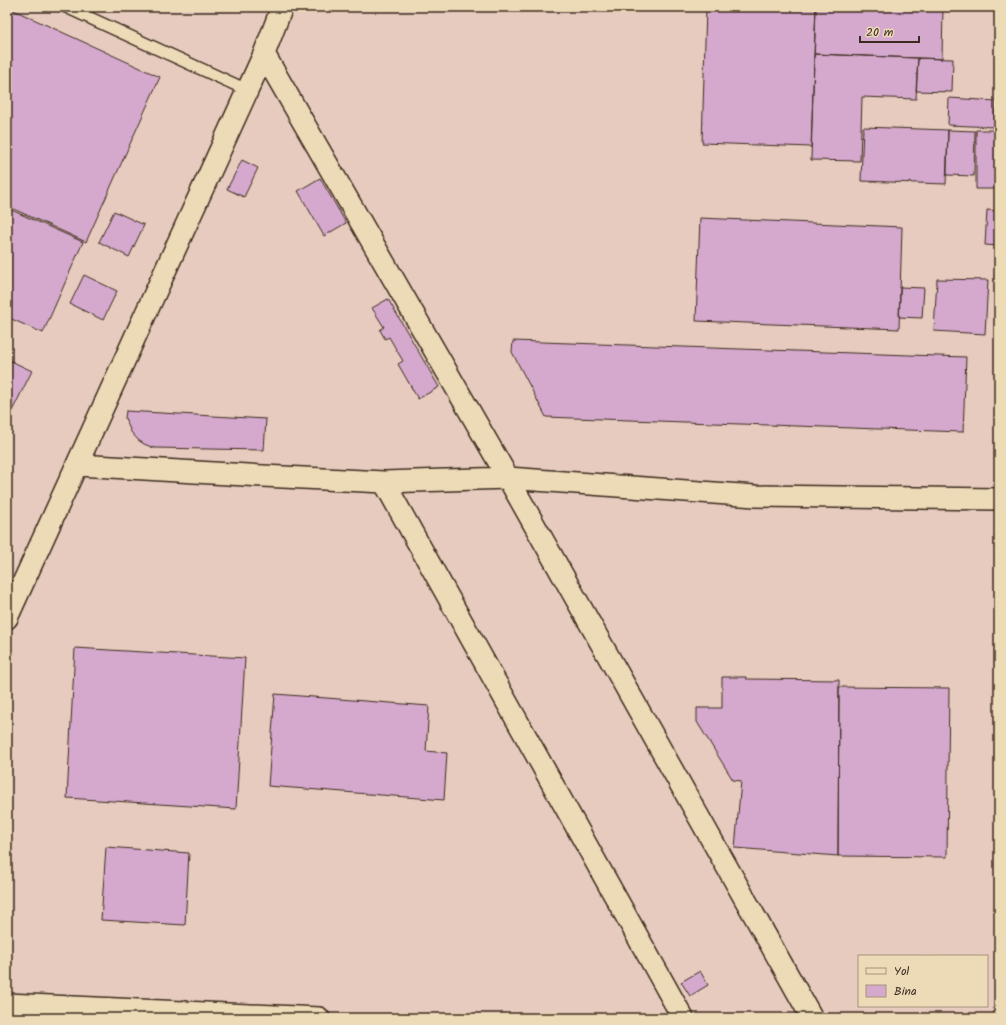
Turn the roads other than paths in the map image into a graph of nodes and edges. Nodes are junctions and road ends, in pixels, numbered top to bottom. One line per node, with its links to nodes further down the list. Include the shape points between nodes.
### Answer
1 (66, 7): 4 (lane)
2 (282, 7): 3 (street)
3 (264, 54): 4 (street); 6 (street)
4 (247, 90): 5 (street)
5 (78, 465): 7 (street); 9 (street)
6 (508, 478): 7 (street); 8 (street, via 755,496); 13 (street)
7 (384, 482): 12 (street)
8 (999, 499)
9 (7, 618)
10 (7, 1004): 11 (street)
11 (319, 1018)
12 (683, 1018)
13 (812, 1018)

